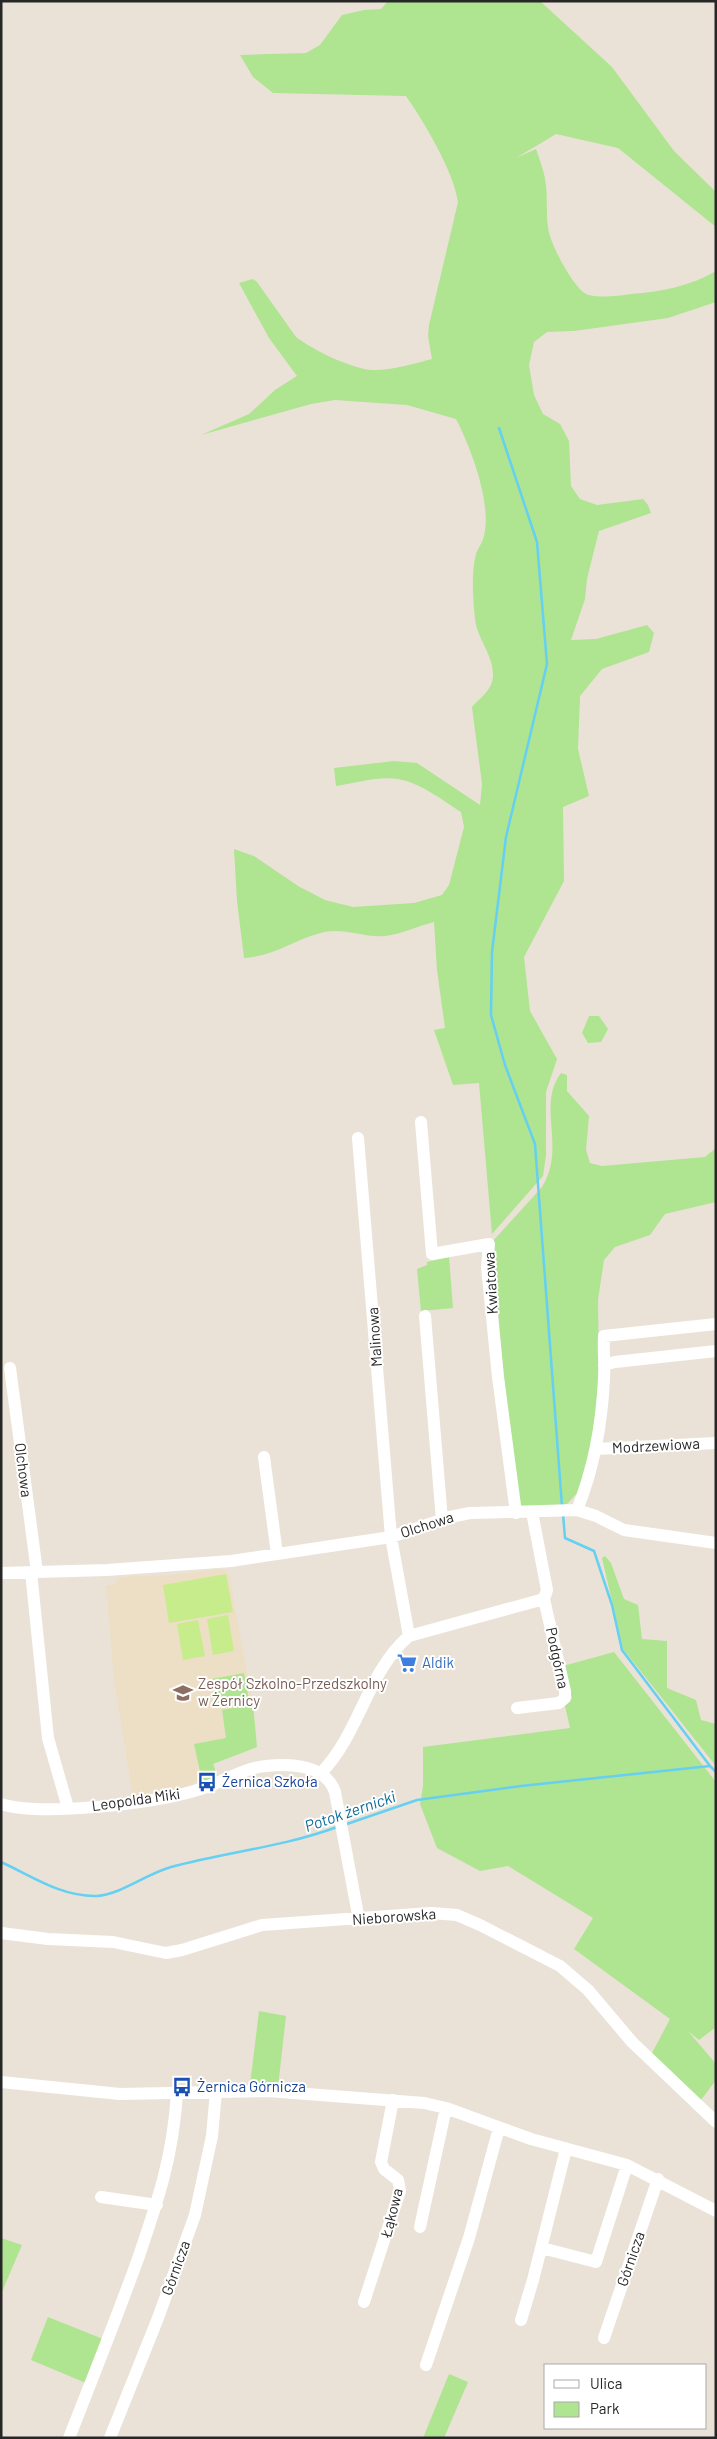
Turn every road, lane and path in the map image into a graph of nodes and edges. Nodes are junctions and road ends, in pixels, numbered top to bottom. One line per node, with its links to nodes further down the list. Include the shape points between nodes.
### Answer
1 (420, 1122): 13 (street, Kwiatowa, via 432,1254 489,1244 487,1267 497,1368)
2 (358, 1138): 15 (street, Malinowa)
3 (425, 1316): 14 (street)
4 (716, 1324): 6 (street, via 604,1336)
5 (716, 1351): 6 (street)
6 (604, 1365): 9 (street)
7 (10, 1368): 18 (street, Olchowa)
8 (716, 1443): 9 (street, Modrzewiowa)
9 (596, 1449): 11 (street, via 591,1474)
10 (264, 1457): 17 (street)
11 (567, 1510): 12 (street, Olchowa); 16 (street, Olchowa, via 596,1516 624,1530)
12 (532, 1512): 13 (street, Olchowa); 20 (street, Podgórna, via 546,1590)
13 (516, 1513): 14 (street, Olchowa, via 470,1513)
14 (442, 1520): 15 (street, Olchowa)
15 (391, 1537): 17 (street, Olchowa); 21 (street)
16 (716, 1543)
17 (277, 1554): 18 (street, Olchowa, via 177,1567)
18 (34, 1572): 19 (street, Olchowa); 25 (street, via 48,1738)
19 (1, 1573)
20 (544, 1599): 21 (street); 22 (street, Podgórna, via 565,1698 559,1703)
21 (409, 1636): 23 (street, via 390,1656 336,1757)
22 (517, 1708)
23 (321, 1773): 25 (street, Leopolda Miki, via 304,1767 268,1765 180,1795); 26 (street, via 333,1786)
24 (1, 1804): 25 (street, Leopolda Miki, via 28,1810)
25 (68, 1808)
26 (359, 1920): 27 (street, Nieborowska, via 257,1926 166,1953 113,1942 48,1939); 33 (street, Nieborowska, via 431,1913 457,1915 551,1960 578,1979 632,2042)
27 (1, 1932)
28 (1, 2082): 30 (street, via 120,2094)
29 (216, 2091): 30 (street); 31 (street, via 276,2091); 48 (street, Górnicza, via 212,2136 195,2215)
30 (177, 2093): 39 (street, via 170,2160)
31 (393, 2100): 32 (street); 43 (street, Łąkowa, via 381,2162 384,2169 398,2180 400,2190)
32 (446, 2108): 34 (street); 41 (street)
33 (716, 2122)
34 (499, 2128): 35 (street); 46 (street, via 469,2238)
35 (566, 2149): 36 (street); 42 (street)
36 (627, 2165): 37 (street); 42 (street, Górnicza, via 596,2262)
37 (658, 2180): 40 (street); 45 (street, Górnicza)
38 (101, 2197): 39 (street)
39 (157, 2205): 47 (street)
40 (716, 2210)
41 (420, 2227)
42 (542, 2248): 44 (street)
43 (364, 2302)
44 (521, 2320)
45 (604, 2338)
46 (426, 2365)
47 (69, 2438)
48 (110, 2438)

